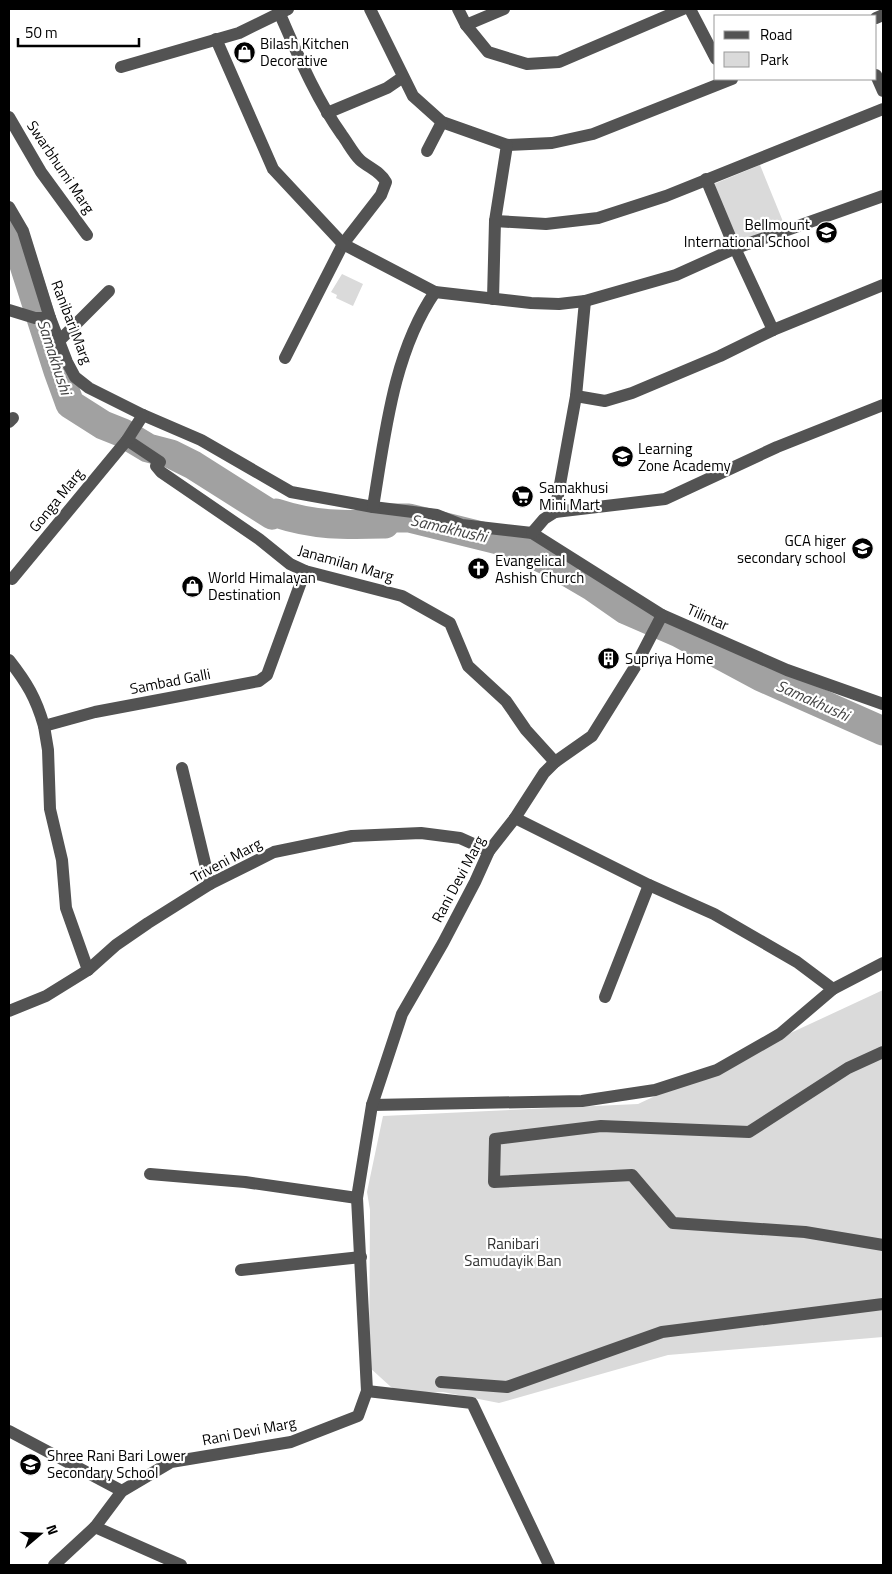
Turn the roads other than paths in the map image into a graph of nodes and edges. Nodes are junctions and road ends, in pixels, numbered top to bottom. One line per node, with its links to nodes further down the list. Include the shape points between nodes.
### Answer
1 (370, 9): 11 (street)
2 (458, 9): 7 (street)
3 (504, 9): 7 (street)
4 (683, 9): 7 (street, via 559,62 527,64 488,52)
5 (690, 9): 9 (street)
6 (284, 11): 8 (street, via 239,33); 16 (street, via 299,60)
7 (466, 25)
8 (216, 39): 10 (street); 26 (street, via 273,169)
9 (714, 55)
10 (121, 67)
11 (402, 77): 16 (street, via 387,88); 18 (street, via 413,96)
12 (877, 77): 14 (street)
13 (726, 80): 19 (street, via 593,134 552,143)
14 (883, 91)
15 (883, 109): 21 (street)
16 (327, 113): 26 (street, via 360,160 383,176 386,182 381,195)
17 (9, 117): 25 (street, Swarbhumi Marg, via 41,172)
18 (442, 122): 19 (street); 20 (street)
19 (507, 145): 24 (street)
20 (427, 151)
21 (706, 179): 24 (street, via 598,218 546,224); 27 (street)
22 (883, 196): 27 (street)
23 (9, 207): 34 (street, Ranibari Marg, via 23,231)
24 (495, 221): 31 (street)
25 (87, 235)
26 (343, 244): 30 (street); 37 (street)
27 (736, 248): 32 (street, via 676,275); 35 (street)
28 (883, 285): 35 (street)
29 (108, 291): 36 (street)
30 (435, 292): 31 (street); 42 (street, via 414,326 397,381)
31 (493, 299): 32 (street, via 559,304)
32 (585, 301): 38 (street)
33 (9, 310): 34 (street)
34 (43, 319): 36 (street, Ranibari Marg)
35 (773, 330): 38 (street, via 632,393 605,401)
36 (59, 341): 40 (street, Ranibari Marg, via 75,377 89,388)
37 (285, 358)
38 (576, 396): 43 (street)
39 (882, 409): 43 (street, via 777,448 665,498)
40 (143, 415): 41 (street); 42 (street, Ranibari Marg, via 201,440 291,492)
41 (130, 435): 45 (street, Janamilan Marg, via 160,462 156,466 161,472 259,538 290,564); 46 (street, Gonga Marg)
42 (373, 507): 44 (street, Ranibari Marg, via 418,511 462,525)
43 (555, 512): 44 (street, via 544,519)
44 (532, 534): 47 (street, Tilintar)
45 (305, 570): 50 (street, Sambad Galli, via 264,679 95,712); 51 (street, Janamilan Marg, via 402,596 450,623 468,666 506,701 526,730)
46 (12, 579)
47 (662, 615): 49 (street, Tilintar, via 787,670); 51 (street, Rani Devi Marg, via 635,667 592,736)
48 (9, 660): 50 (street, via 29,685)
49 (883, 704)
50 (44, 726): 58 (street, via 50,809 62,860 66,908)
51 (555, 762): 53 (street, Rani Devi Marg, via 544,773)
52 (182, 768): 55 (street)
53 (515, 818): 54 (street, Rani Devi Marg); 56 (street)
54 (488, 851): 55 (street, Triveni Marg, via 460,838 422,833 352,836 274,852); 63 (street, Rani Devi Marg, via 443,943 402,1014)
55 (210, 884): 58 (street, Triveni Marg, via 132,934)
56 (649, 885): 59 (street, via 714,914 797,962); 60 (street)
57 (883, 963): 59 (street)
58 (88, 970): 61 (street, Triveni Marg, via 46,996)
59 (833, 989): 63 (street, via 780,1034 717,1070 655,1090 582,1101)
60 (605, 997)
61 (9, 1011)
62 (883, 1052): 66 (street, via 848,1068 749,1132 601,1126 495,1139 494,1182 632,1175 673,1223 805,1232)
63 (372, 1105): 65 (street, Rani Devi Marg)
64 (150, 1174): 65 (street, via 245,1182)
65 (357, 1198): 67 (street, Rani Devi Marg)
66 (883, 1245)
67 (362, 1257): 68 (street); 71 (street, Rani Devi Marg)
68 (242, 1270)
69 (883, 1304): 70 (street, via 662,1332 507,1387)
70 (441, 1382)
71 (367, 1392): 73 (street, Rani Devi Marg, via 358,1416 291,1442 170,1462); 77 (street, via 472,1403)
72 (9, 1430): 73 (street)
73 (122, 1491): 74 (street, Rani Devi Marg)
74 (95, 1527): 75 (street, Rani Devi Marg); 76 (street)
75 (54, 1565)
76 (181, 1565)
77 (549, 1565)

